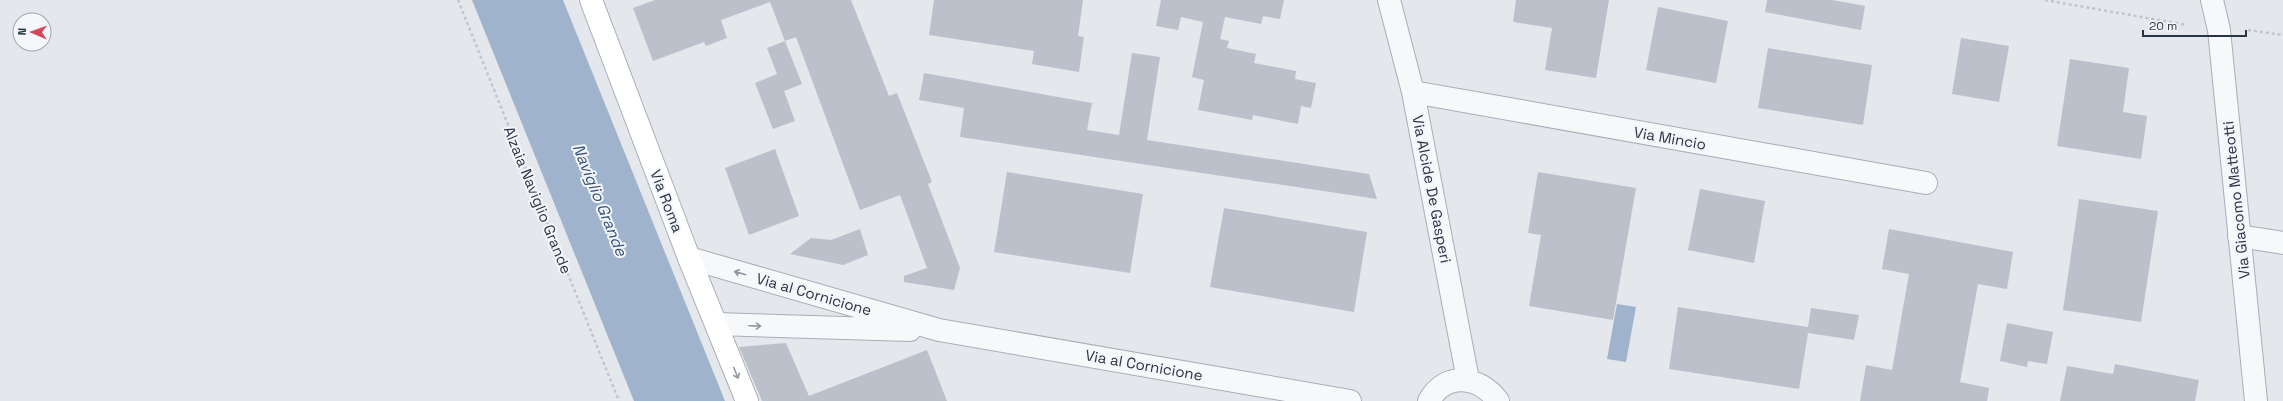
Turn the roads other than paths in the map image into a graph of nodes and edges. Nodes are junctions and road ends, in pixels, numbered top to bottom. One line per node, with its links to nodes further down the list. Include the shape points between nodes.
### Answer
1 (591, 0): 8 (street, Via Roma)
2 (1389, 0): 4 (street, Via Alcide De Gasperi)
3 (2212, 0): 6 (street, Via Giacomo Matteotti, via 2219,30)
4 (1413, 92): 5 (street, Via Mincio); 11 (street, Via Alcide De Gasperi)
5 (1926, 183)
6 (2239, 236): 7 (street); 16 (street, Via Giacomo Matteotti)
7 (2283, 243)
8 (689, 258): 9 (street, Via Roma); 10 (street, Via al Cornicione, one-way to 8)
9 (716, 324): 10 (street, Via al Cornicione, one-way to 10); 12 (street, Via Roma, one-way to 12)
10 (939, 330): 13 (street, Via al Cornicione)
11 (1468, 380): 14 (street, via 1442,386); 15 (street, via 1481,384)
12 (747, 401)
13 (1350, 401)
14 (1430, 401)
15 (1498, 401)
16 (2256, 401)

